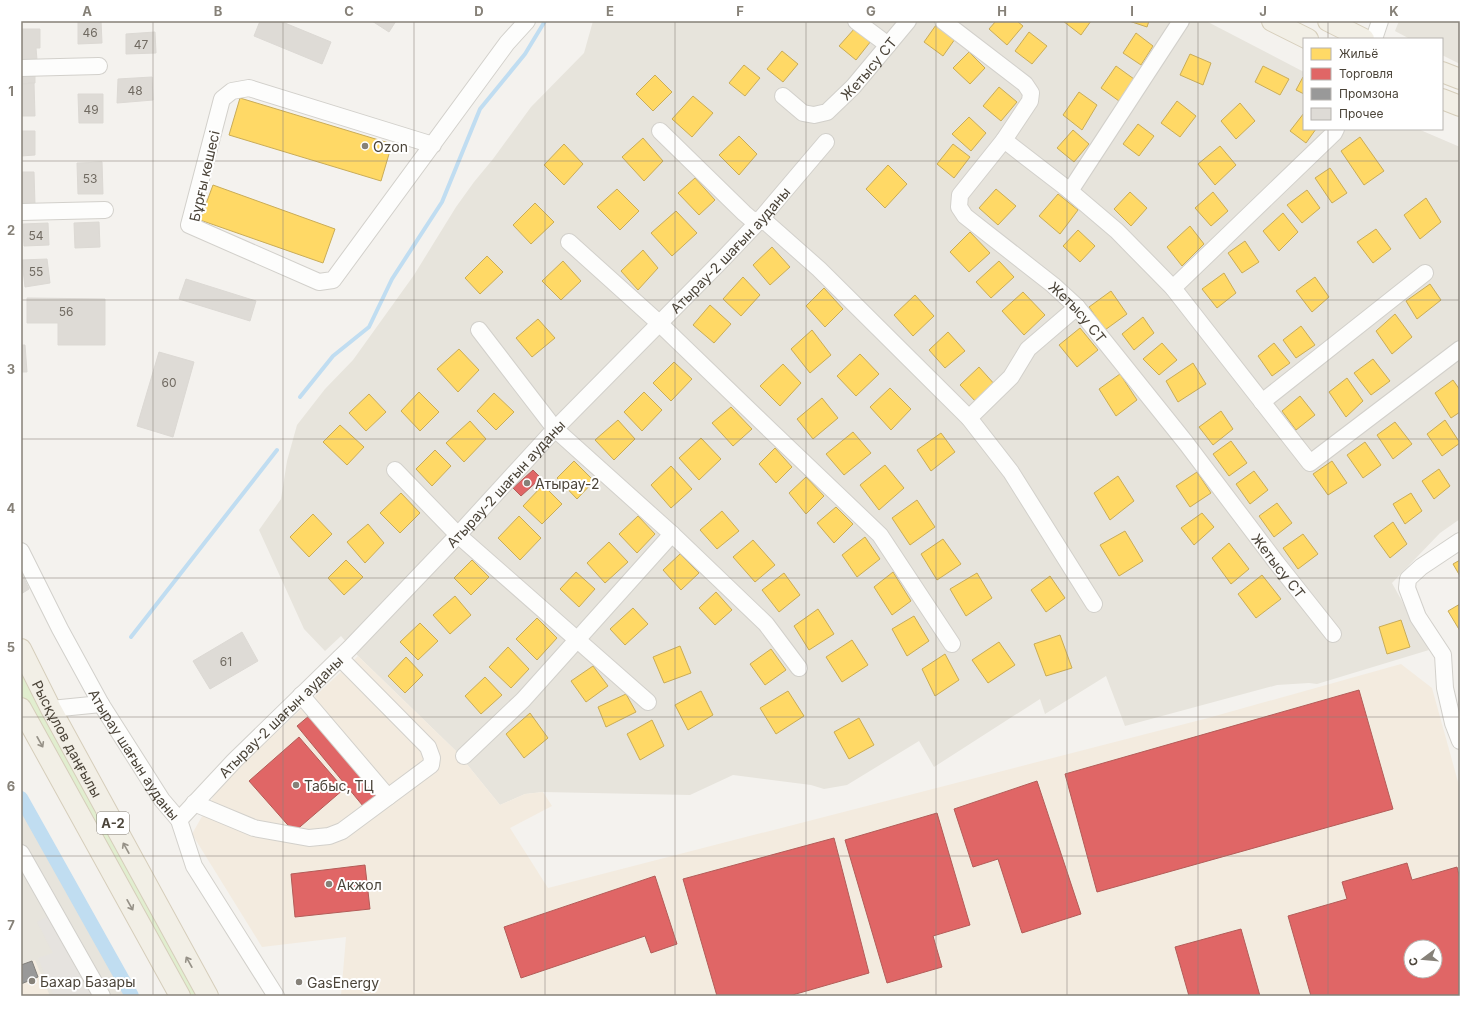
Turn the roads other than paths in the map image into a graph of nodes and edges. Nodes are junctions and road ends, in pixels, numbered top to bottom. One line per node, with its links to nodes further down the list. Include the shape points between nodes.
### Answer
1 (527, 21): 24 (street, Бұрғы көшесі, via 507,43)
2 (856, 21): 12 (street)
3 (908, 21): 12 (street, Жетысу СТ)
4 (943, 21): 22 (street, Жетысу СТ, via 1025,84 1031,93 1030,101)
5 (1181, 21): 25 (street)
6 (1272, 21): 9 (main road)
7 (1328, 21): 10 (main road)
8 (1380, 21): 11 (street)
9 (1306, 38)
10 (1362, 38)
11 (1374, 38)
12 (888, 45): 17 (street, Жетысу СТ, via 853,87 827,112 804,113)
13 (99, 66): 14 (street)
14 (21, 68)
15 (1443, 72): 16 (main road)
16 (1460, 79)
17 (782, 96)
18 (1443, 99): 19 (main road)
19 (1460, 106)
20 (1336, 130): 31 (street)
21 (660, 131): 28 (street, via 744,213)
22 (1004, 140): 25 (street); 32 (street, Жетысу СТ, via 960,195 959,207 965,216)
23 (826, 142): 28 (street, Атырау-2 шағын ауданы)
24 (433, 145): 24 (street, Бұрғы көшесі, via 333,280 319,282 189,225 222,99 232,91 249,88)
25 (1070, 192): 31 (street, via 1117,232)
26 (105, 210): 27 (street)
27 (21, 212)
28 (759, 221): 33 (street, Атырау-2 шағын ауданы); 37 (street, via 767,223 819,270)
29 (569, 242): 33 (street)
30 (1425, 273): 36 (street)
31 (1173, 288): 36 (street)
32 (1077, 307): 37 (street, via 1028,349 1011,377); 45 (street, Жетысу СТ)
33 (659, 323): 38 (street, Атырау-2 шағын ауданы); 47 (street, via 770,432 880,534)
34 (479, 330): 38 (street)
35 (1460, 349): 36 (street, via 1310,463)
36 (1262, 402)
37 (969, 418): 44 (street, via 1011,472)
38 (555, 429): 40 (street); 41 (street, Атырау-2 шағын ауданы)
39 (395, 470): 41 (street)
40 (672, 534): 46 (street); 50 (street, via 766,624)
41 (458, 535): 46 (street); 49 (street, Атырау-2 шағын ауданы)
42 (1460, 541): 56 (street, via 1417,571 1408,579 1407,588 1418,617 1443,654 1445,688)
43 (21, 551): 53 (street, Атырау шағын ауданы)
44 (1094, 604)
45 (1333, 634)
46 (578, 639): 52 (street); 57 (street, via 524,700)
47 (952, 644)
48 (21, 649): 55 (main road, Рысқұлов даңғылы / A-2)
49 (340, 658): 51 (street, Атырау-2 шағын ауданы); 58 (street, via 428,747 432,758 431,765)
50 (799, 668)
51 (301, 695): 58 (street); 59 (street, Атырау-2 шағын ауданы)
52 (648, 702)
53 (101, 704): 55 (street); 60 (street, Атырау шағын ауданы, via 162,800)
54 (21, 708): 63 (main road, Рысқұлов даңғылы / A-2, one-way to 63)
55 (51, 709): 64 (main road, Рысқұлов даңғылы / A-2, one-way to 55)
56 (1460, 741)
57 (464, 756)
58 (388, 797): 59 (street, via 342,830 329,836 309,838 254,828)
59 (194, 803): 60 (street, Атырау-2 шағын ауданы)
60 (180, 820): 65 (street, Атырау шағын ауданы, via 194,866)
61 (21, 853): 62 (street)
62 (102, 996)
63 (180, 996)
64 (208, 996)
65 (276, 996)

